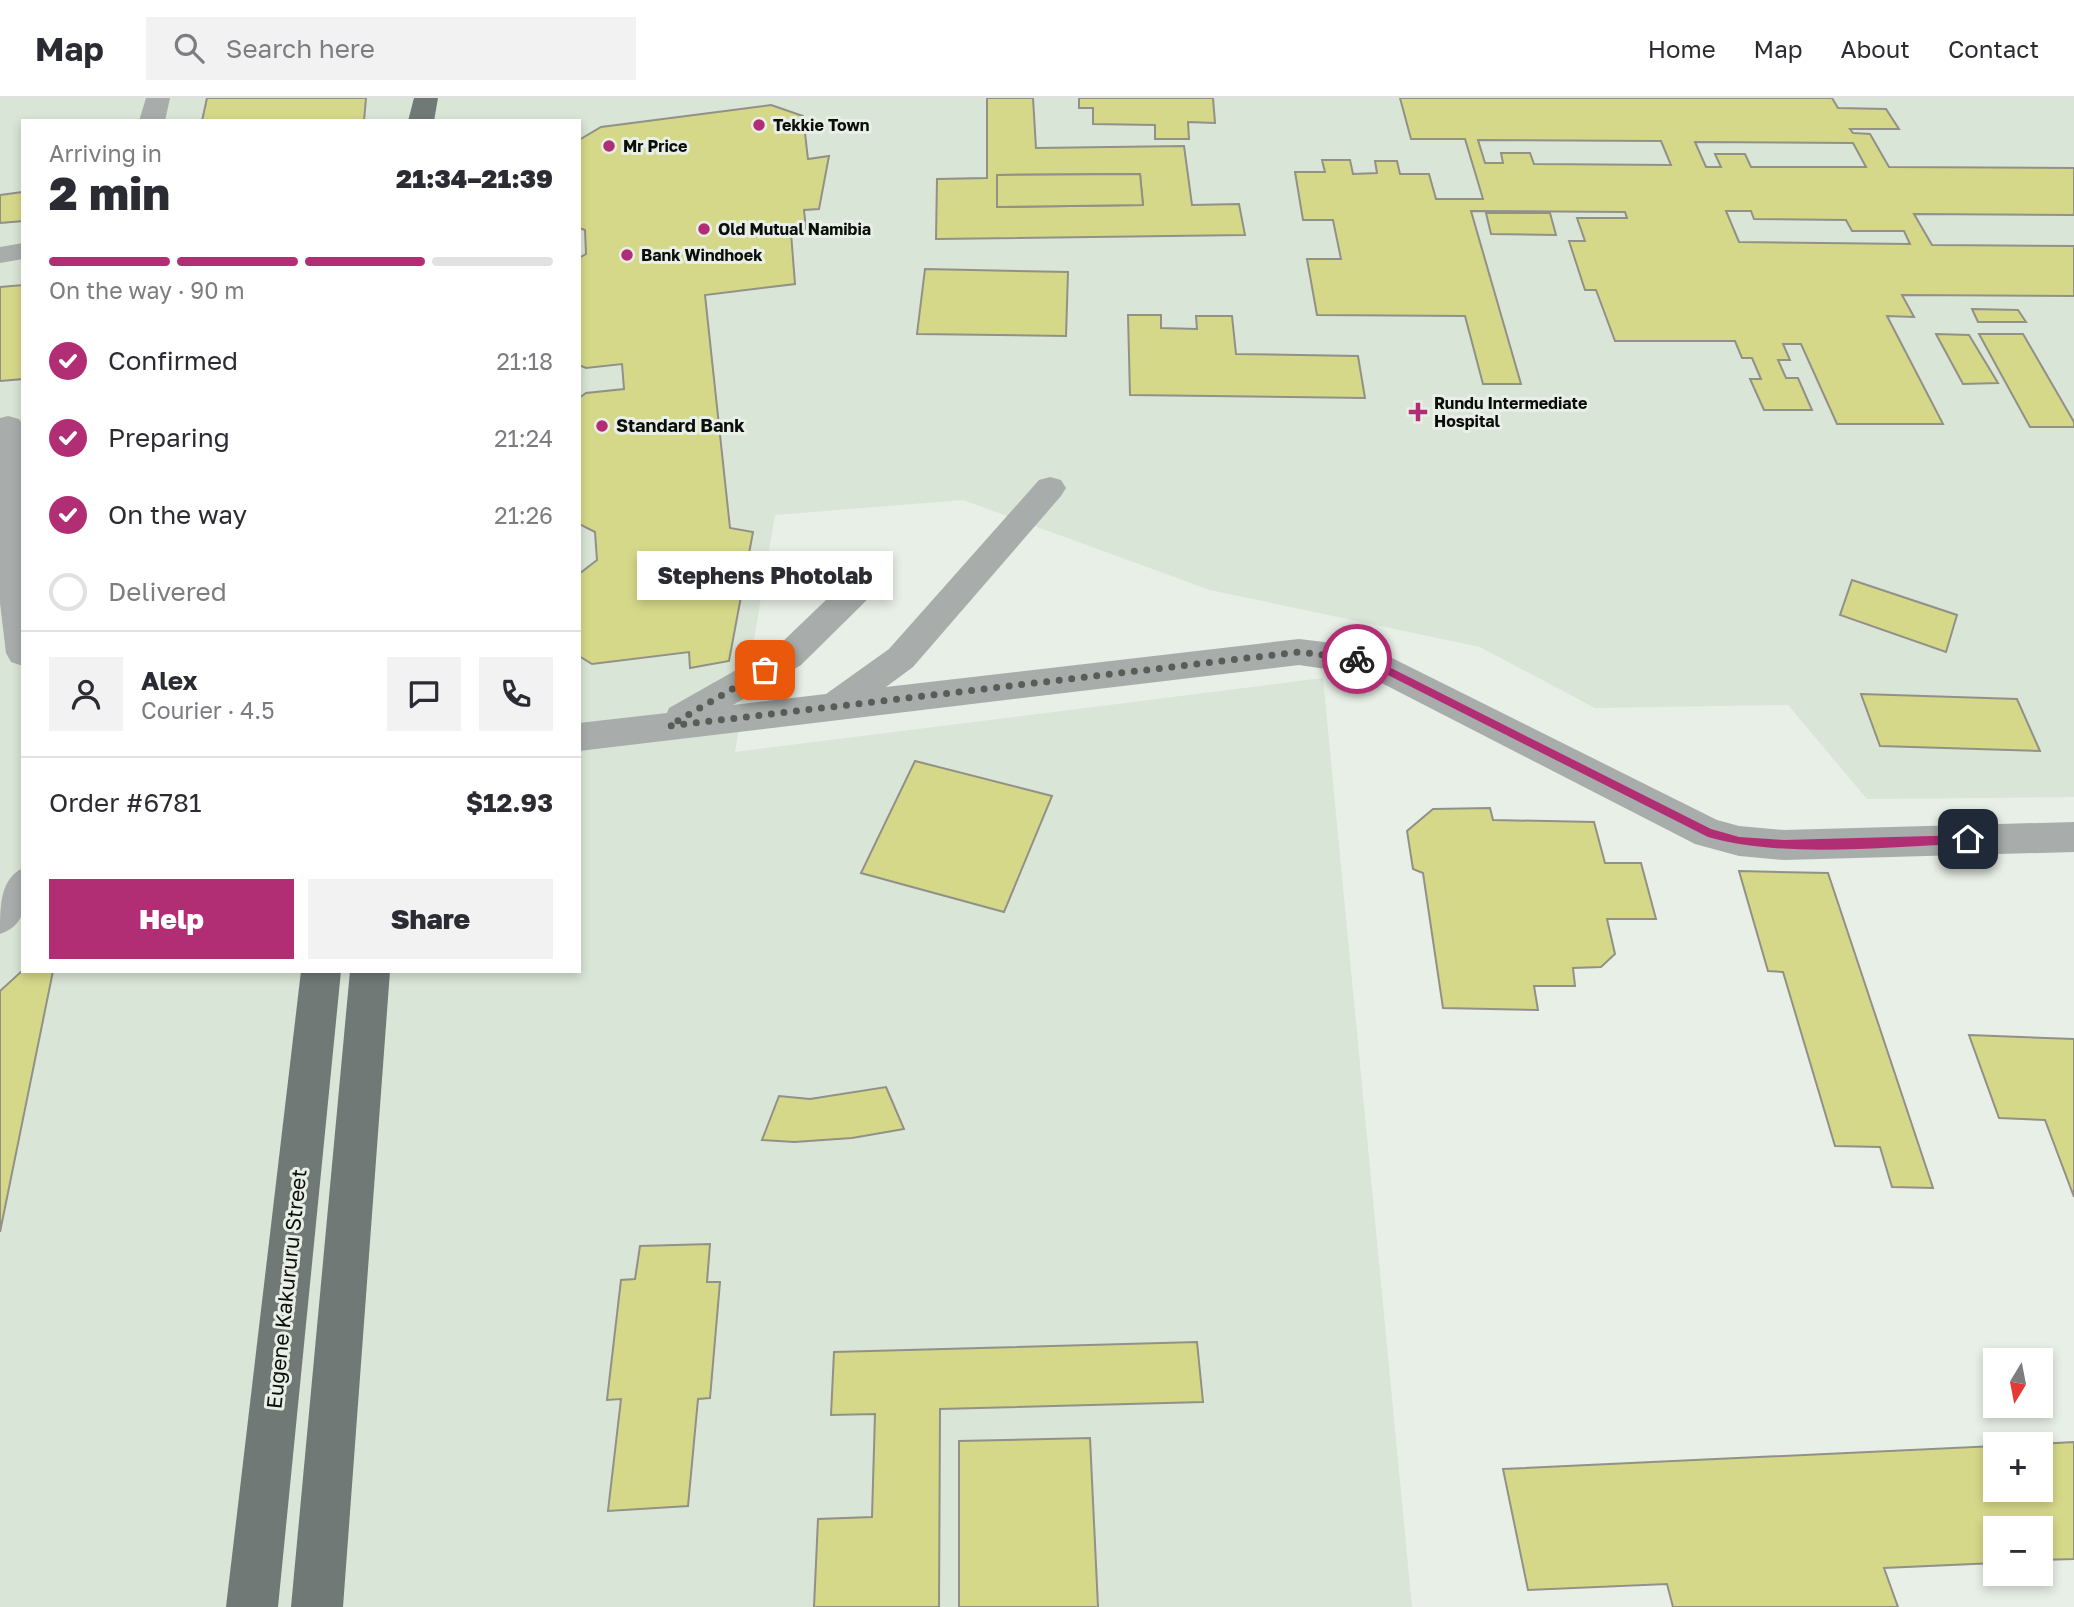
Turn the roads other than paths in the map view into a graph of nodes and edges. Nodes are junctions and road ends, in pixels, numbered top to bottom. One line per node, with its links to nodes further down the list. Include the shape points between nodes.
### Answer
1 (158, 98): 2 (street)
2 (153, 119)
3 (21, 251): 4 (street)
4 (0, 255)
5 (10, 426): 8 (street)
6 (1050, 488): 9 (street, via 901,658)
7 (864, 583): 10 (street, via 789,656)
8 (21, 637)
9 (834, 707): 10 (street); 12 (street, via 1299,652 1326,653 1378,666 1708,832 1739,841 1784,845)
10 (669, 726): 11 (street)
11 (581, 737)
12 (2074, 836)
13 (21, 887): 14 (street)
14 (0, 916)
15 (321, 973): 17 (main road, Eugene Kakururu Street)
16 (370, 973): 18 (main road)
17 (252, 1607)
18 (317, 1607)

